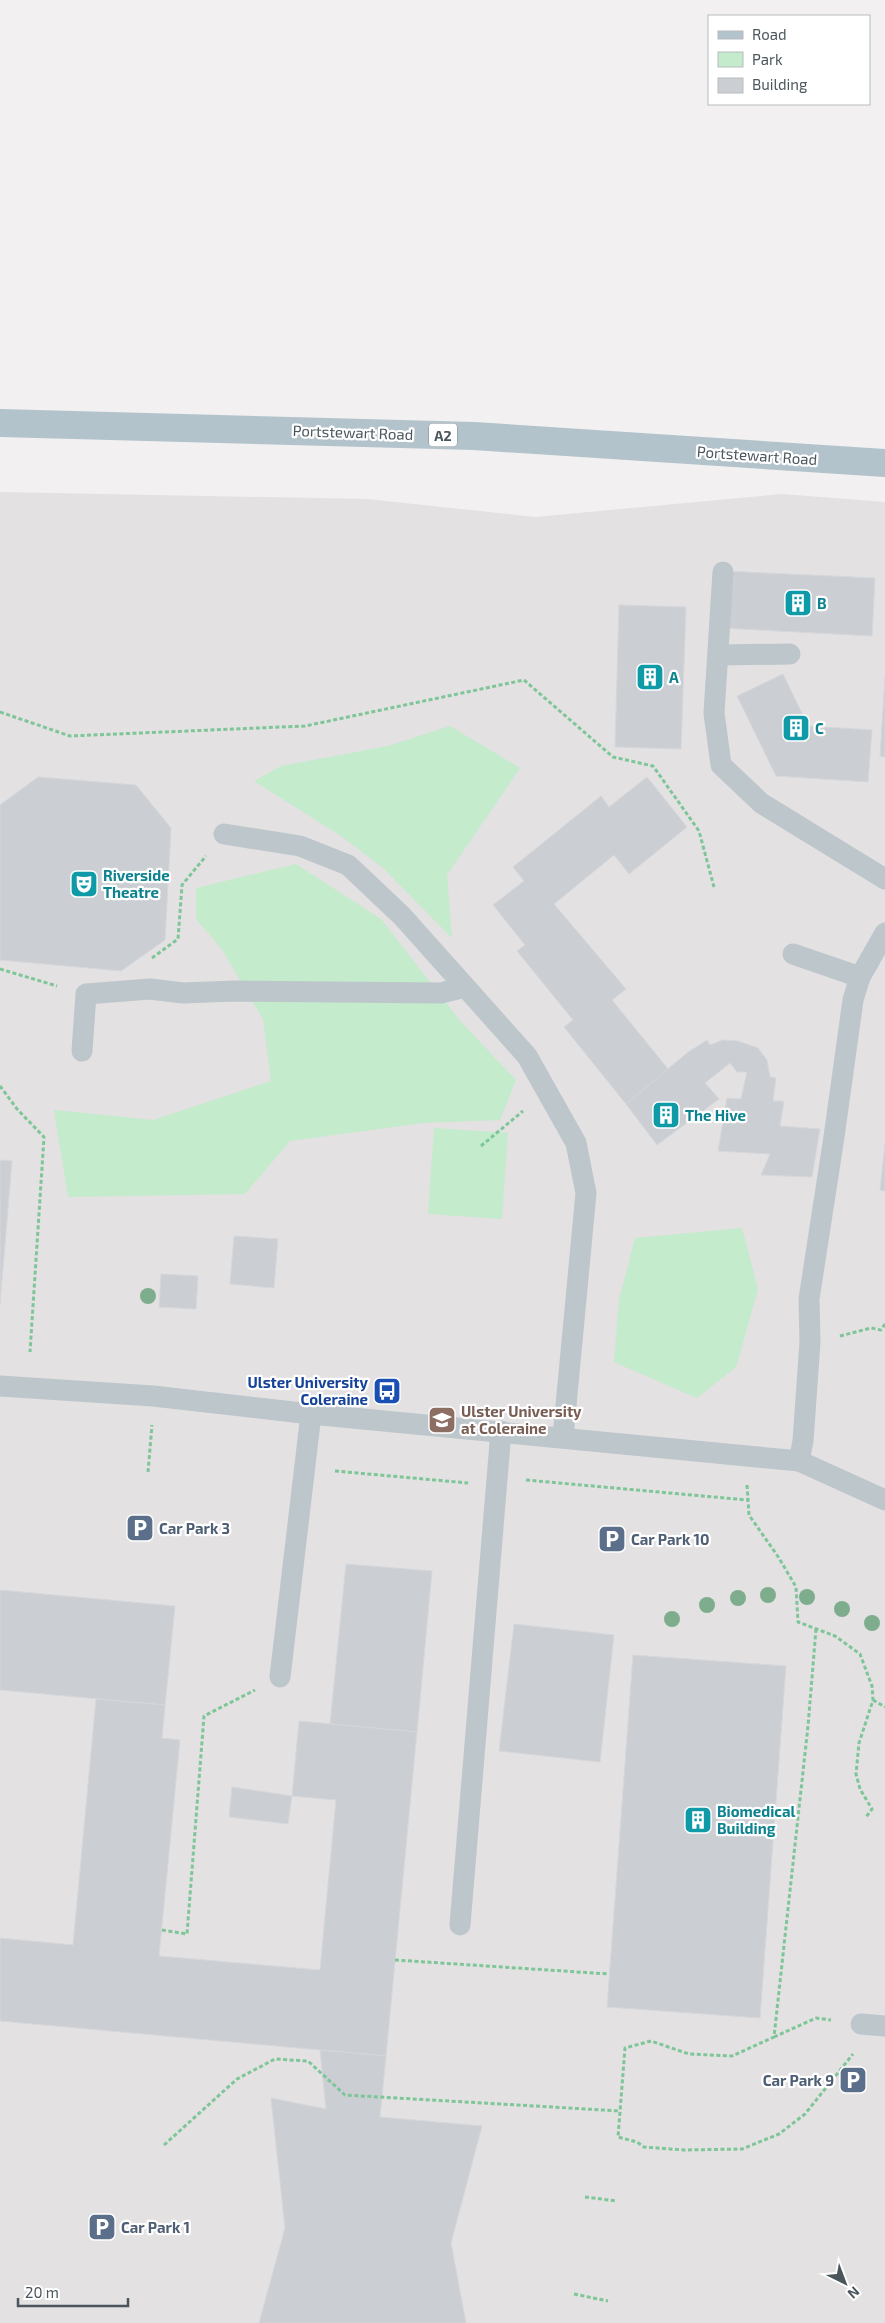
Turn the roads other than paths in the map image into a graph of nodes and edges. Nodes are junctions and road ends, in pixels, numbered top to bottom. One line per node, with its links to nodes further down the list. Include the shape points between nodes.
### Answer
1 (0, 422): 2 (main road, Portstewart Road / A2, via 474,436)
2 (885, 463)
3 (723, 572): 5 (lane)
4 (790, 654): 5 (lane)
5 (719, 655): 7 (lane, via 714,713 722,765 761,803)
6 (224, 834): 11 (lane, via 300,846 348,865 402,916)
7 (885, 879)
8 (885, 933): 10 (lane)
9 (793, 954): 10 (lane)
10 (860, 977): 17 (lane, via 852,1000 808,1299 810,1342)
11 (465, 987): 12 (lane, via 441,993 183,993 150,989 86,994); 16 (lane, via 527,1056 576,1143 586,1193)
12 (82, 1051)
13 (0, 1386): 14 (lane, via 154,1396)
14 (311, 1414): 15 (lane); 19 (lane)
15 (501, 1431): 16 (lane); 20 (lane)
16 (563, 1437): 17 (lane)
17 (799, 1461): 18 (lane)
18 (885, 1500)
19 (280, 1677)
20 (460, 1925)
21 (861, 2024): 22 (lane)
22 (885, 2026)

